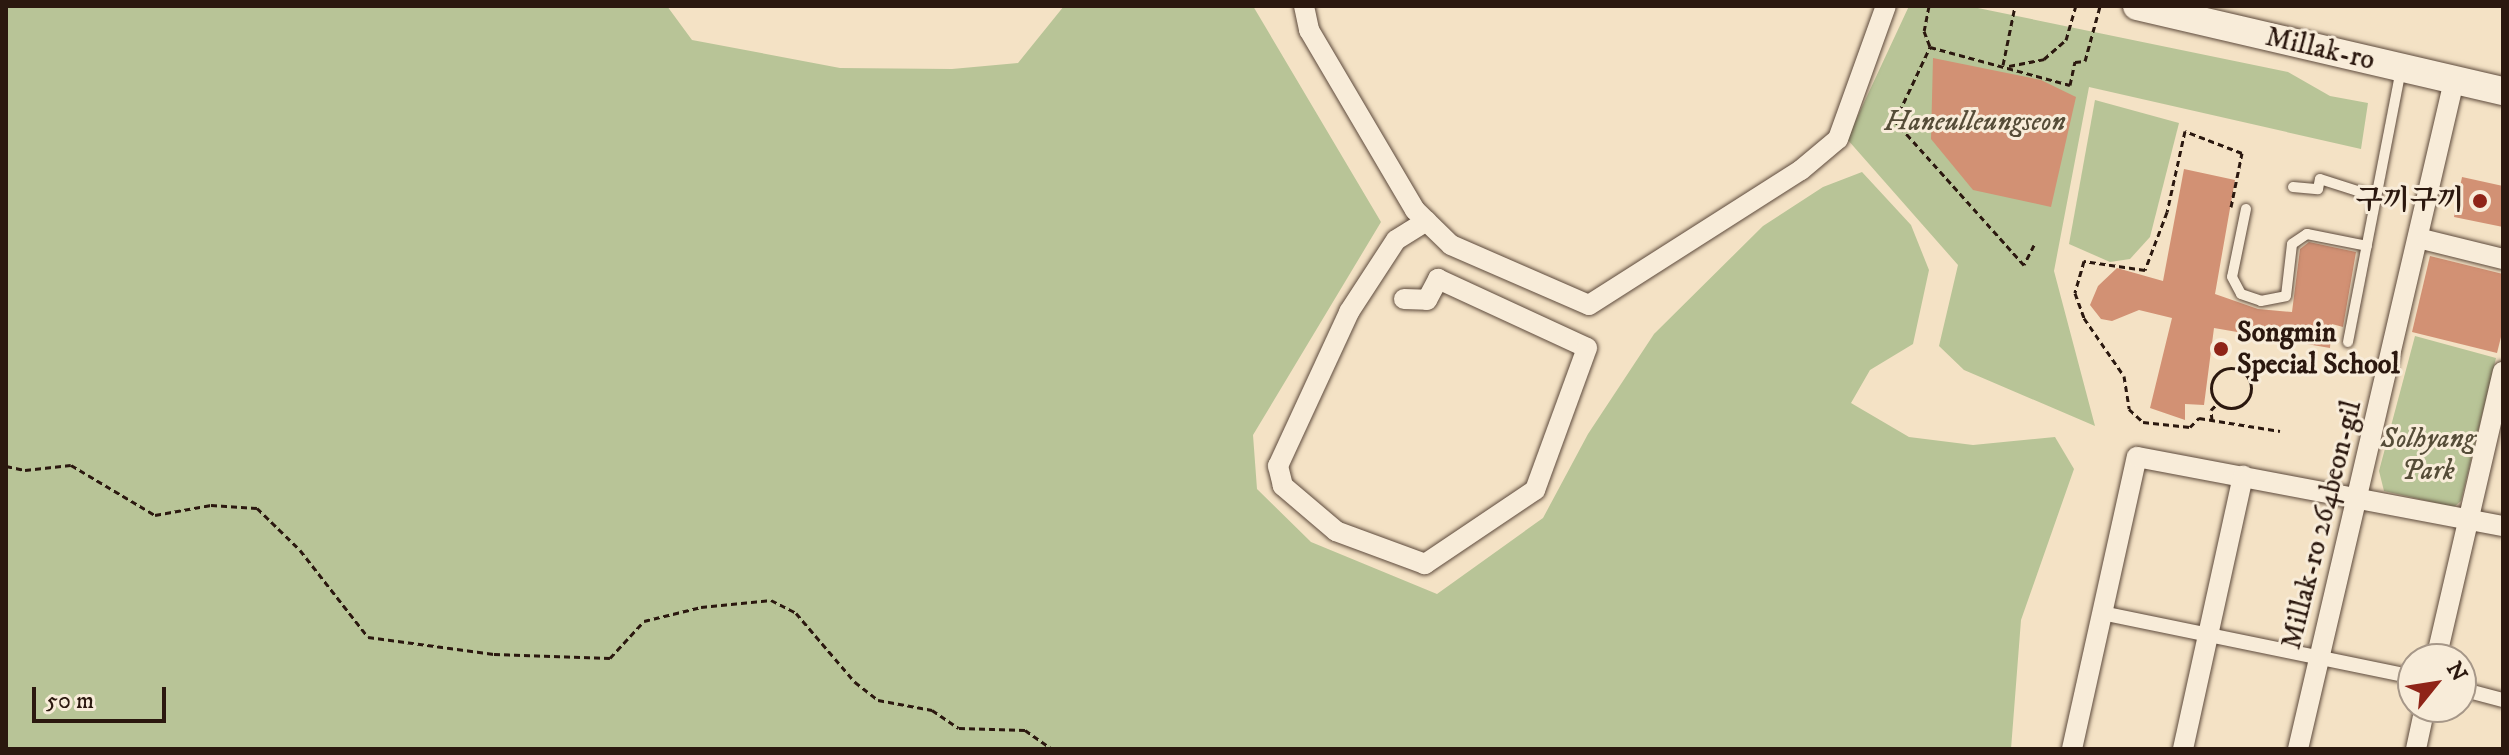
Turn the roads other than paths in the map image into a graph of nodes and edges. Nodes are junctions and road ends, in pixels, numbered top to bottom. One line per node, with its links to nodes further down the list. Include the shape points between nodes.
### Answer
1 (1304, 6): 10 (street, via 1309,30)
2 (1886, 6): 10 (street, via 1838,139 1801,170 1589,305 1451,245)
3 (2137, 6): 4 (main road, Millak-ro)
4 (2401, 68): 5 (main road, Millak-ro); 8 (lane)
5 (2454, 81): 6 (main road, Millak-ro); 11 (street, Millak-ro 264beon-gil)
6 (2503, 91)
7 (2293, 187): 8 (lane, via 2318,189 2320,179)
8 (2376, 197): 12 (lane)
9 (2245, 212): 12 (lane, via 2232,277 2241,294 2261,301 2286,296 2292,244 2307,234)
10 (1426, 221): 14 (street, via 1396,240 1349,312 1278,466 1283,486 1336,531 1425,564 1535,490 1587,348 1438,279 1427,300)
11 (2418, 238): 13 (street); 18 (street, Millak-ro 264beon-gil)
12 (2367, 246): 15 (lane)
13 (2503, 259)
14 (1404, 299)
15 (2348, 342)
16 (2503, 372): 19 (street)
17 (2243, 476): 18 (street); 21 (street, via 2137,457); 22 (street)
18 (2360, 498): 19 (street); 24 (street, Millak-ro 264beon-gil)
19 (2469, 518): 20 (street); 23 (street)
20 (2503, 526)
21 (2102, 613): 22 (street); 29 (street)
22 (2209, 632): 24 (street); 30 (street)
23 (2440, 643)
24 (2318, 658): 25 (street); 31 (street, Millak-ro 264beon-gil)
25 (2397, 674)
26 (2477, 693): 27 (street)
27 (2503, 700)
28 (2422, 723): 32 (street)
29 (2072, 749)
30 (2183, 749)
31 (2298, 749)
32 (2416, 749)

